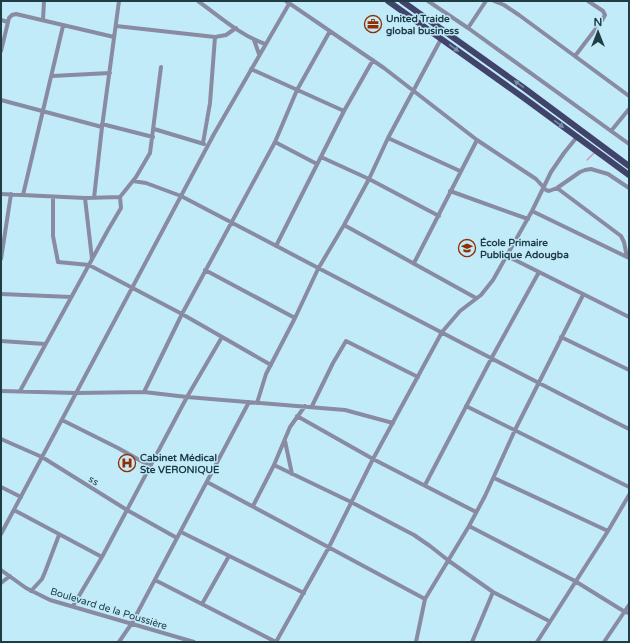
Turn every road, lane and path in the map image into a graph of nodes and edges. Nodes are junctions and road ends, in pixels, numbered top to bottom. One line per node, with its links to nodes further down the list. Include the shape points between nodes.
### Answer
1 (44, 1): 12 (street)
2 (119, 1): 15 (street)
3 (198, 1): 16 (street)
4 (388, 1): 21 (main road)
5 (402, 1): 52 (main road, one-way to 5)
6 (428, 1): 17 (street)
7 (486, 1): 17 (street)
8 (494, 1): 26 (street, via 504,5)
9 (588, 1): 26 (street, via 605,15)
10 (287, 2): 18 (street); 23 (street)
11 (1, 20): 13 (street)
12 (43, 20): 13 (street, via 16,14 12,15); 14 (street)
13 (8, 22): 24 (street)
14 (63, 26): 20 (street); 31 (street)
15 (116, 26): 19 (street); 20 (street)
16 (236, 28): 19 (street, via 226,35); 22 (street)
17 (468, 28): 41 (street)
18 (330, 31): 27 (street); 32 (street)
19 (215, 37): 47 (street, via 210,104)
20 (114, 38): 30 (street)
21 (441, 39): 33 (street); 43 (main road, one-way to 43)
22 (254, 40): 23 (street); 25 (street)
23 (265, 44): 25 (street)
24 (1, 51)
25 (259, 54): 29 (street)
26 (575, 56): 34 (street)
27 (373, 60): 33 (street); 37 (street)
28 (162, 67): 40 (street)
29 (251, 69): 32 (street); 49 (street)
30 (110, 73): 31 (street); 39 (street)
31 (52, 76): 38 (street)
32 (297, 90): 37 (street); 46 (street)
33 (413, 90): 44 (street); 45 (street)
34 (629, 96)
35 (1, 100): 38 (street)
36 (629, 109): 41 (street)
37 (344, 111): 50 (street)
38 (43, 112): 39 (street); 63 (street)
39 (102, 125): 42 (street); 68 (street)
40 (154, 129): 42 (street); 47 (street)
41 (611, 131): 48 (street)
42 (153, 137): 56 (street, via 149,156)
43 (577, 137): 54 (main road); 57 (street, via 557,162)
44 (388, 138): 53 (street); 55 (street)
45 (477, 140): 53 (street); 57 (street, via 536,179)
46 (275, 142): 51 (street); 72 (street)
47 (203, 143): 49 (street)
48 (629, 144)
49 (208, 145): 64 (street)
50 (321, 157): 51 (street); 55 (street)
51 (317, 164): 74 (street)
52 (629, 166)
53 (460, 171): 60 (street)
54 (629, 175)
55 (369, 179): 70 (street); 73 (street)
56 (133, 181): 64 (street); 66 (street)
57 (543, 188): 58 (street, via 549,191); 69 (street)
58 (557, 188): 59 (street, via 580,172 591,169 608,174); 76 (street, via 621,236)
59 (629, 188)
60 (450, 191): 70 (street); 71 (street)
61 (1, 194): 62 (street)
62 (11, 194): 63 (street); 77 (street)
63 (23, 195): 65 (street)
64 (181, 196): 72 (street); 84 (street)
65 (53, 197): 67 (street); 80 (street, via 53,236 57,261)
66 (120, 197): 68 (street); 78 (street, via 121,208)
67 (85, 198): 68 (street); 78 (street)
68 (94, 198)
69 (532, 211): 71 (street); 76 (street)
70 (439, 216): 79 (street)
71 (528, 219): 75 (street)
72 (231, 222): 74 (street); 82 (street)
73 (344, 224): 79 (street); 81 (street)
74 (276, 246): 81 (street)
75 (507, 256): 83 (street); 88 (street, via 487,288)
76 (628, 258)
77 (1, 259)
78 (92, 259): 80 (street)
79 (414, 262): 88 (street)
80 (89, 265): 84 (street); 87 (street)
81 (318, 268): 91 (street); 92 (street)
82 (206, 270): 89 (street); 91 (street)
83 (539, 272): 86 (street); 97 (street)
84 (132, 288): 89 (street); 105 (street)
85 (1, 294): 87 (street)
86 (583, 294): 90 (street); 94 (street)
87 (71, 297): 96 (street)
88 (476, 298): 92 (street, via 460,311)
89 (182, 314): 93 (street); 104 (street)
90 (629, 317)
91 (296, 318): 98 (street)
92 (442, 332): 97 (street); 100 (street)
93 (222, 337): 98 (street); 106 (street)
94 (562, 337): 99 (street); 101 (street)
95 (1, 342): 96 (street)
96 (45, 344): 103 (street)
97 (491, 359): 101 (street); 111 (street)
98 (271, 365): 108 (street)
99 (629, 370)
100 (418, 377): 110 (street, via 346,342); 114 (street)
101 (539, 383): 115 (street); 116 (street)
102 (1, 391): 103 (street)
103 (20, 391): 105 (street)
104 (144, 392): 105 (street); 106 (street)
105 (76, 393): 113 (street)
106 (187, 397): 107 (street); 122 (street)
107 (249, 402): 108 (street); 125 (street)
108 (257, 403): 109 (street)
109 (305, 406): 110 (street); 112 (street)
110 (312, 406): 114 (street, via 352,411)
111 (466, 406): 116 (street); 126 (street)
112 (297, 416): 118 (street); 120 (street)
113 (62, 420): 119 (street); 122 (street)
114 (393, 423): 120 (street)
115 (629, 429)
116 (514, 430): 124 (street); 128 (street)
117 (1, 439): 119 (street, ss)
118 (285, 440): 121 (street); 123 (street)
119 (42, 457): 130 (street); 134 (street, ss)
120 (374, 459): 126 (street); 131 (street)
121 (274, 465): 123 (street); 132 (street)
122 (150, 466): 134 (street)
123 (292, 474): 131 (street)
124 (494, 478): 135 (street); 137 (street)
125 (207, 482): 132 (street); 138 (street)
126 (424, 485): 135 (street)
127 (1, 487): 130 (street)
128 (629, 487)
129 (629, 495): 137 (street)
130 (21, 497): 133 (street)
131 (351, 502): 142 (street); 145 (street, via 414,535)
132 (253, 506): 142 (street)
133 (14, 510): 139 (street); 140 (street)
134 (127, 510): 141 (street, ss); 144 (street)
135 (476, 512): 136 (street)
136 (469, 526): 145 (street); 149 (street)
137 (608, 531): 149 (street)
138 (181, 532): 141 (street); 143 (street)
139 (1, 534)
140 (59, 535): 144 (street); 151 (street, via 42,579)
141 (177, 538): 148 (street)
142 (329, 547): 153 (street); 154 (street)
143 (229, 556): 153 (street); 155 (street)
144 (102, 557): 157 (street)
145 (449, 561): 152 (street); 154 (street)
146 (1, 570): 147 (street, Boulevard de la Poussière)
147 (10, 576): 150 (street); 151 (street, Boulevard de la Poussière)
148 (155, 580): 155 (street); 160 (street)
149 (575, 581): 158 (street); 159 (street)
150 (1, 583)
151 (32, 591): 157 (street, Boulevard de la Poussière, via 50,600)
152 (493, 592): 159 (street); 165 (street)
153 (304, 593): 163 (street)
154 (425, 599): 164 (street)
155 (202, 604): 163 (street)
156 (629, 605): 158 (street)
157 (73, 606): 160 (street, Boulevard de la Poussière)
158 (627, 613): 167 (street)
159 (550, 621): 166 (street)
160 (132, 623): 161 (street); 162 (street, Boulevard de la Poussière)
161 (119, 642)
162 (192, 642)
163 (276, 642)
164 (416, 642)
165 (472, 642)
166 (537, 642)
167 (604, 642)

